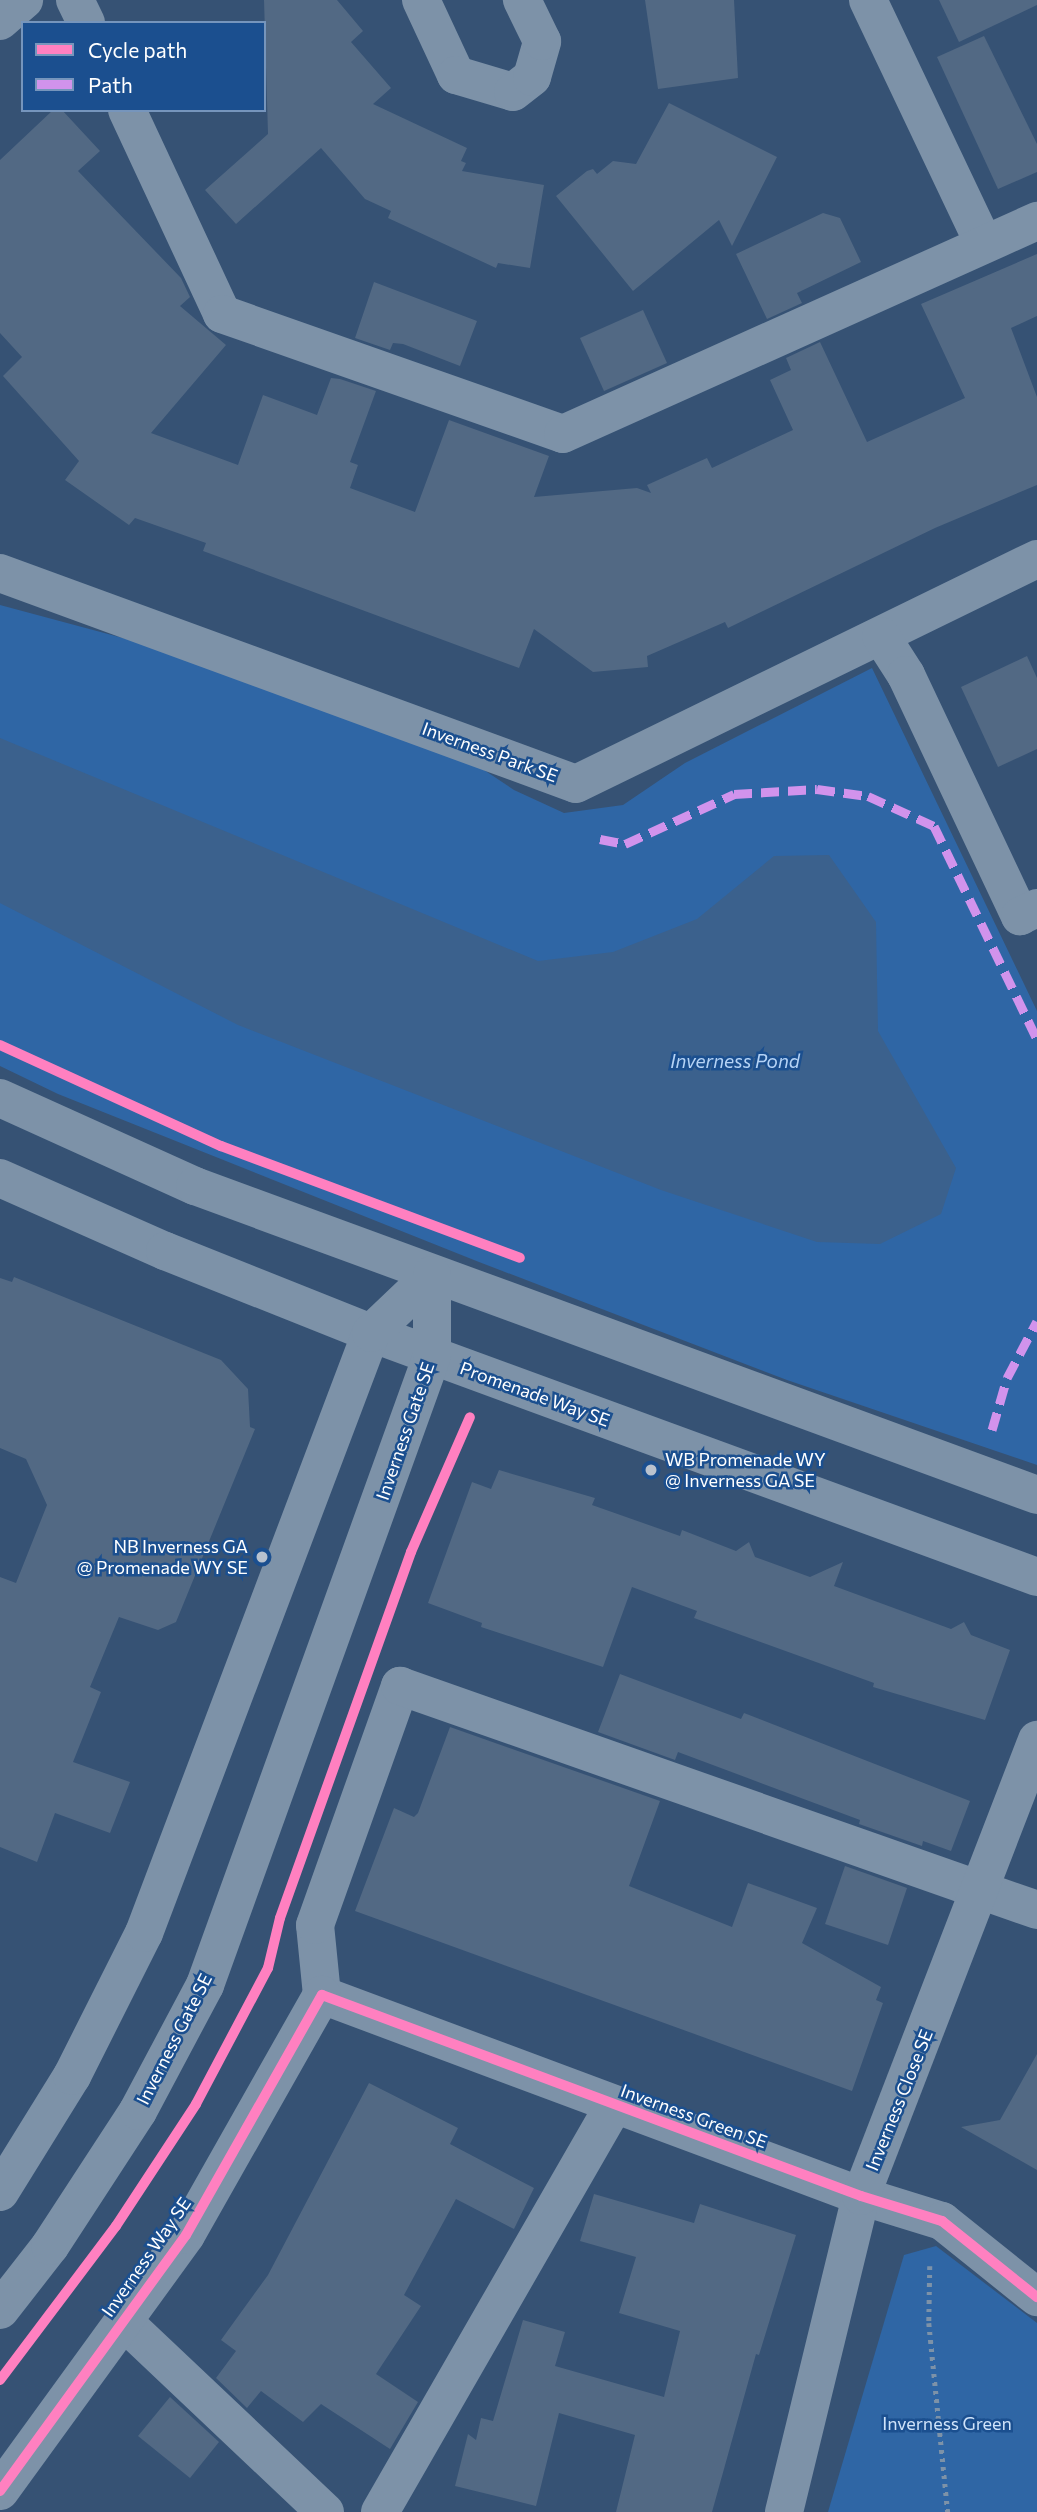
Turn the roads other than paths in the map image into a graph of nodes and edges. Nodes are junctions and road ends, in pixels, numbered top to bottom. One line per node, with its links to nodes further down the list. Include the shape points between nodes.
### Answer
1 (24, 0): 6 (street)
2 (75, 0): 7 (street)
3 (421, 0): 4 (street, via 456,75 513,92 532,77 541,41)
4 (522, 0)
5 (868, 0): 10 (street)
6 (0, 21)
7 (85, 21)
8 (128, 112): 10 (street, via 222,313 563,434)
9 (1037, 221): 10 (street)
10 (984, 244)
11 (1037, 559): 13 (street, Inverness Park SE)
12 (0, 573): 13 (street, Inverness Park SE, via 576,784)
13 (881, 636): 14 (street, via 906,675 1020,916)
14 (1037, 908)
15 (0, 1098): 17 (street, via 195,1186)
16 (0, 1178): 18 (street, Promenade Way SE, via 165,1251)
17 (432, 1275): 18 (street); 19 (street, Inverness Gate SE); 20 (street)
18 (370, 1333): 19 (street, Promenade Way SE); 27 (street, via 144,1933 72,2076)
19 (432, 1356): 21 (street, Promenade Way SE); 30 (street, Inverness Gate SE, via 205,1986 138,2111 50,2246)
20 (1037, 1495)
21 (1037, 1577)
22 (1037, 1740): 23 (street, Inverness Close SE)
23 (982, 1891): 24 (street); 25 (street, via 400,1686 315,1925); 28 (street, Inverness Close SE)
24 (1037, 1910)
25 (322, 1995): 26 (street, Inverness Green SE); 31 (street, Inverness Way SE, via 186,2235)
26 (614, 2105): 28 (street, Inverness Green SE); 34 (street)
27 (0, 2192)
28 (862, 2196): 29 (street, Inverness Green SE, via 942,2221); 35 (street, Inverness Close SE)
29 (1037, 2297)
30 (0, 2310)
31 (123, 2321): 32 (street, Inverness Way SE); 33 (street)
32 (0, 2491)
33 (325, 2512)
34 (380, 2512)
35 (784, 2512)

